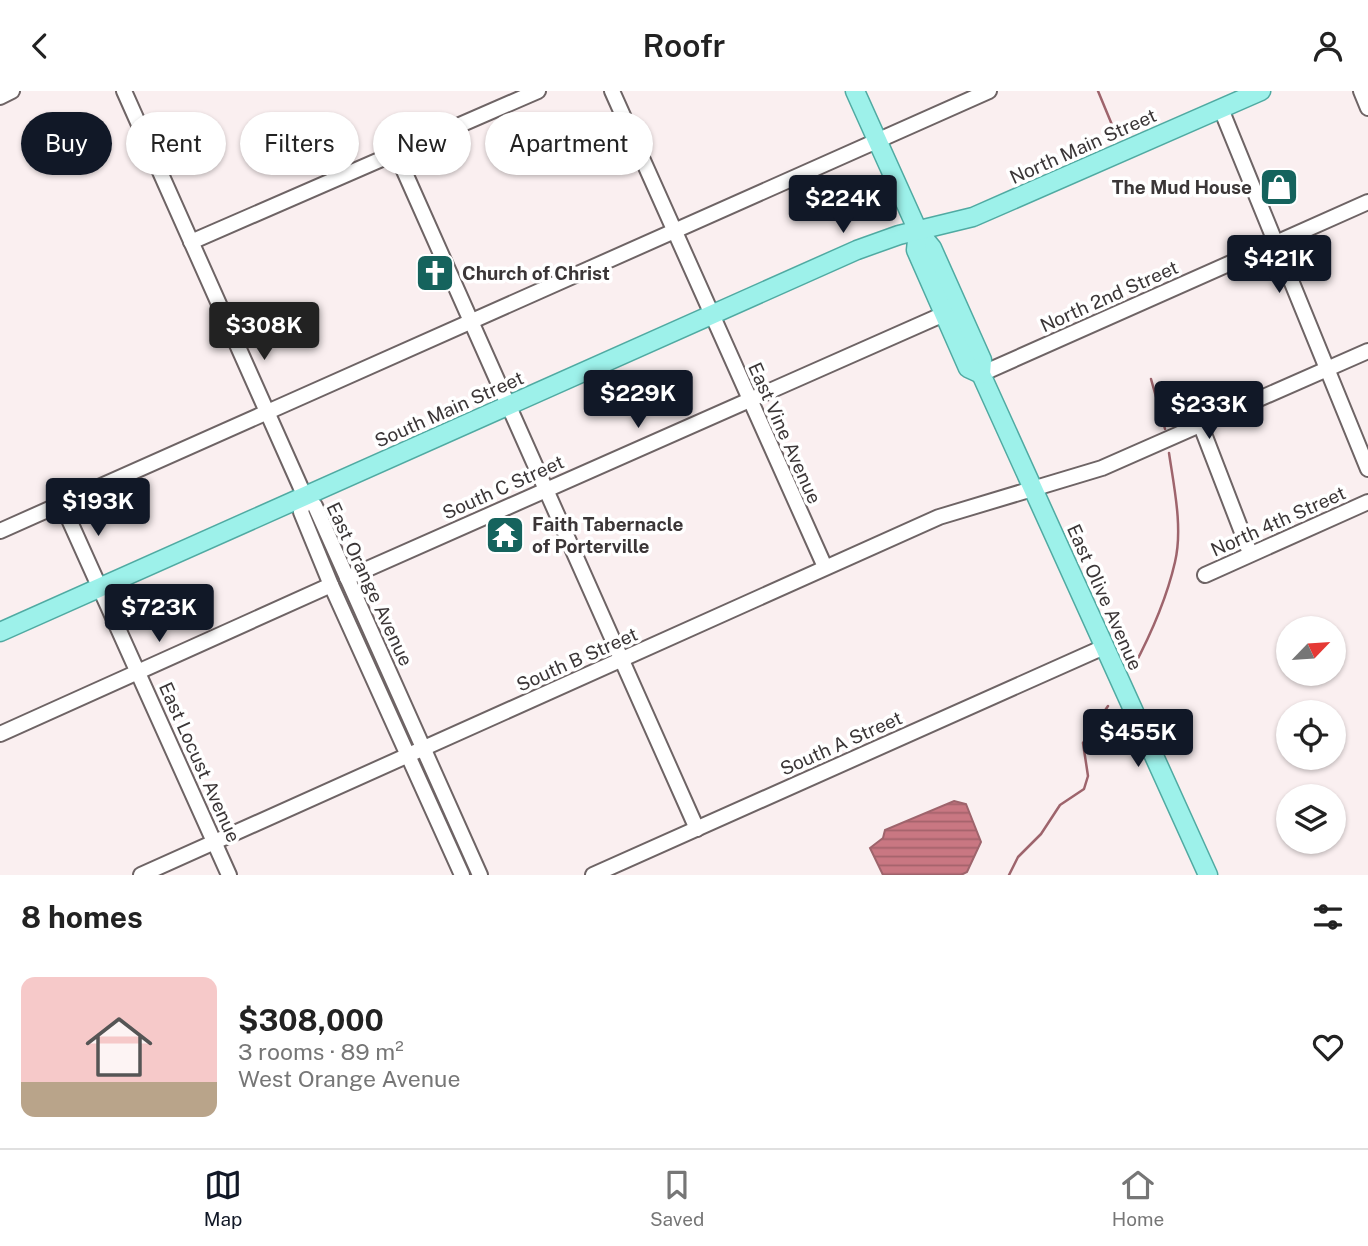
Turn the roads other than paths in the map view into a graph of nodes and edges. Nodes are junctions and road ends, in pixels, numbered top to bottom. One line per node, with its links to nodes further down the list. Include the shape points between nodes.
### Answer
1 (12, 91): 9 (street)
2 (124, 91): 19 (street)
3 (538, 91): 12 (street)
4 (612, 91): 17 (street, East Vine Avenue)
5 (855, 91): 13 (main road)
6 (989, 91): 13 (street)
7 (1261, 91): 10 (main road, North Main Street)
8 (1361, 91): 11 (street)
9 (0, 97)
10 (1221, 109): 18 (main road, North Main Street, via 973,217); 20 (street)
11 (1368, 109)
12 (471, 121)
13 (878, 141): 17 (street); 18 (main road)
14 (373, 165): 19 (street)
15 (406, 175): 23 (street)
16 (1368, 202): 20 (street, North 2nd Street)
17 (672, 230): 22 (street, East Vine Avenue); 23 (street)
18 (918, 231): 21 (main road, East Olive Avenue, via 916,250); 22 (main road, South Main Street, via 857,250); 26 (main road, East Olive Avenue, via 932,248 982,360)
19 (191, 241): 29 (street)
20 (1276, 242): 25 (street); 26 (street, North 2nd Street)
21 (944, 314): 26 (main road, East Olive Avenue, via 968,368); 27 (street, South C Street)
22 (711, 316): 27 (street, East Vine Avenue); 28 (main road, South Main Street)
23 (469, 322): 28 (street); 29 (street)
24 (1368, 351): 25 (street, South B Street)
25 (1328, 369): 30 (street, South B Street); 31 (street)
26 (981, 374): 33 (main road, East Olive Avenue)
27 (748, 401): 32 (street, South C Street); 39 (street, East Vine Avenue)
28 (508, 405): 32 (street); 34 (main road, South Main Street)
29 (267, 412): 34 (street); 36 (street)
30 (1201, 426): 33 (street, South B Street); 38 (street)
31 (1368, 468)
32 (545, 490): 41 (street, South C Street); 46 (street)
33 (1034, 491): 39 (street, South B Street, via 939,517); 45 (main road, East Olive Avenue)
34 (305, 497): 41 (street, East Orange Avenue, via 315,506); 42 (street, East Orange Avenue, via 301,512); 43 (main road, South Main Street)
35 (1368, 502): 38 (street, North 4th Street)
36 (62, 503): 37 (street); 43 (street, East Locust Avenue)
37 (0, 531)
38 (1250, 553): 40 (street, North 4th Street)
39 (825, 567): 46 (street, South B Street)
40 (1205, 575)
41 (347, 578): 49 (street, East Orange Avenue)
42 (331, 585): 47 (street); 50 (street, East Orange Avenue)
43 (101, 587): 44 (main road, South Main Street); 47 (street, East Locust Avenue)
44 (0, 632)
45 (1104, 647): 51 (street, South A Street); 58 (main road, East Olive Avenue)
46 (621, 660): 49 (street, South B Street); 51 (street)
47 (139, 672): 48 (street); 52 (street, East Locust Avenue)
48 (0, 734)
49 (424, 750): 50 (street, South B Street); 56 (street, East Orange Avenue)
50 (408, 757): 52 (street, South B Street); 55 (street, East Orange Avenue)
51 (697, 829): 57 (street, South A Street)
52 (215, 842): 53 (street, South B Street); 54 (street, East Locust Avenue)
53 (141, 875)
54 (229, 875)
55 (462, 875)
56 (480, 875)
57 (593, 875)
58 (1208, 875)

